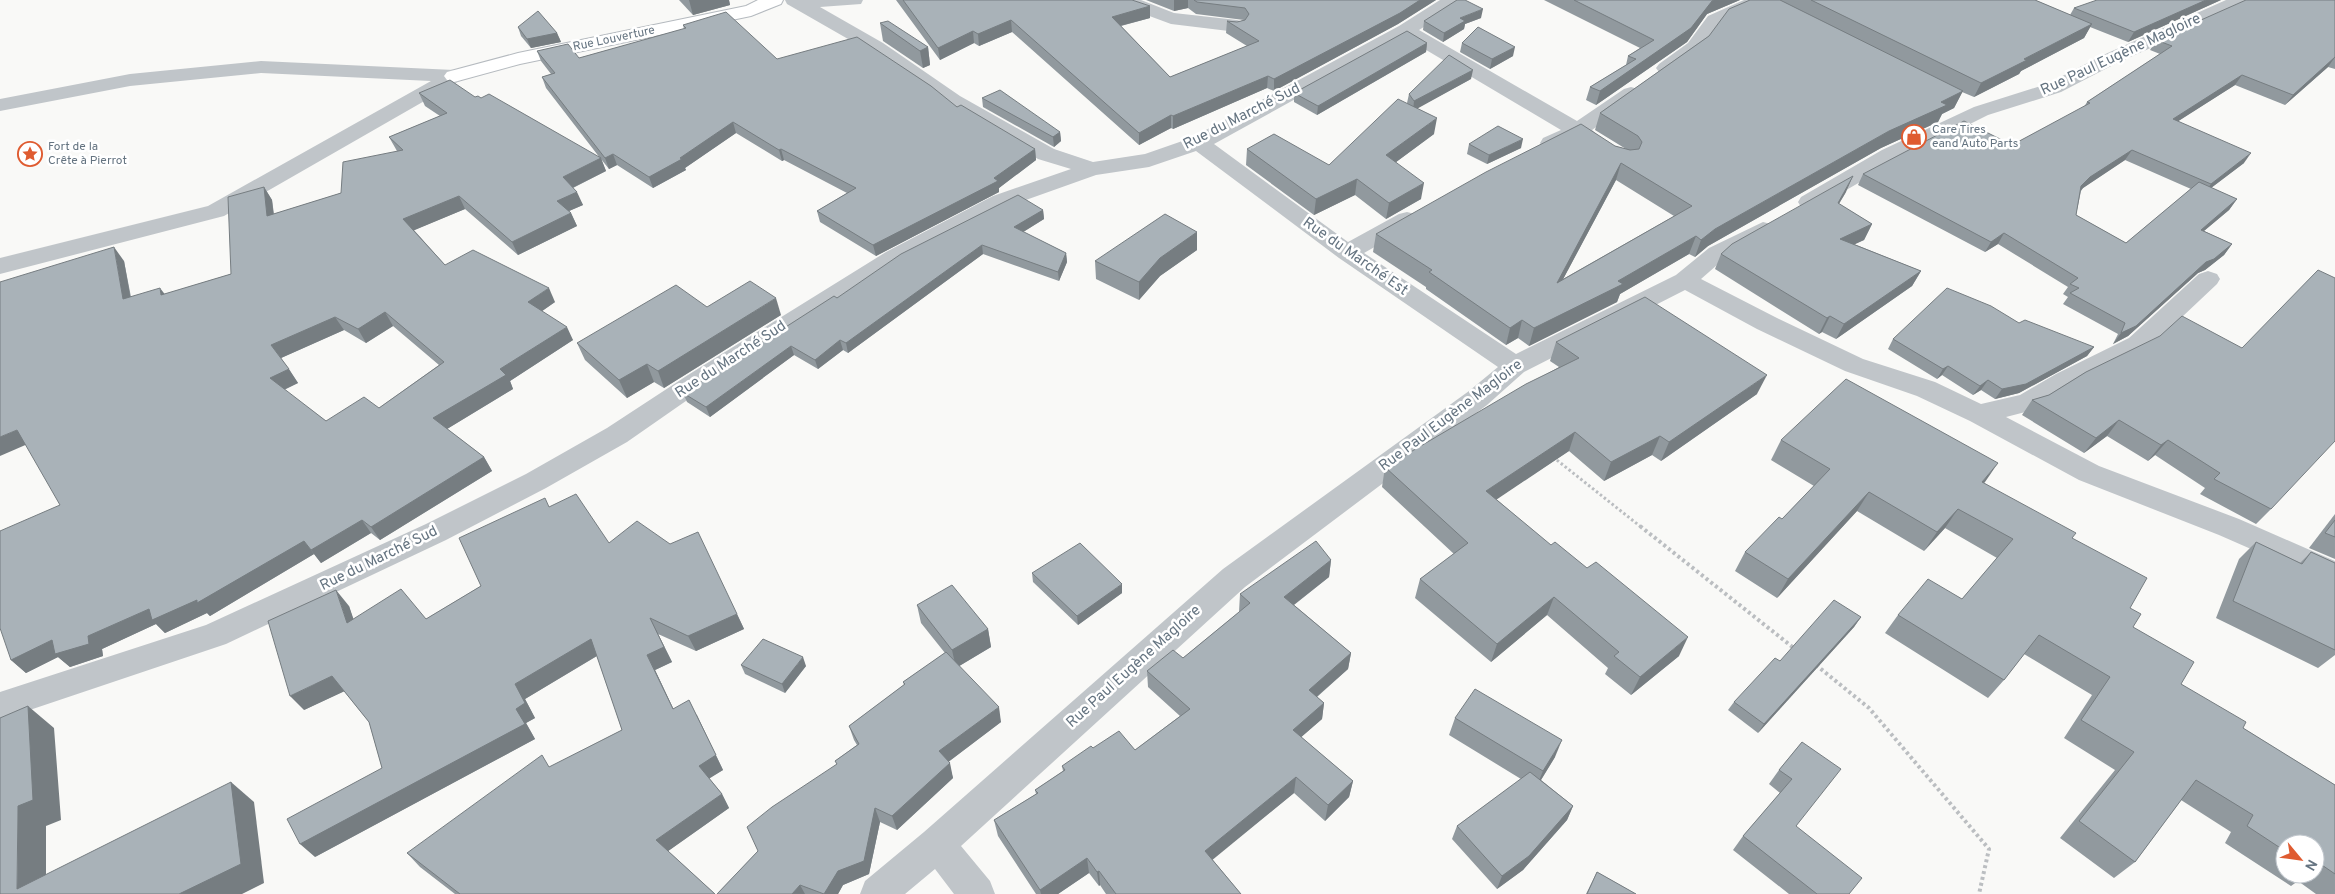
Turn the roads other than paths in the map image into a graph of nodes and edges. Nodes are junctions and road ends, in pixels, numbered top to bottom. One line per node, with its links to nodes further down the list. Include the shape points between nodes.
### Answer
1 (774, 0): 11 (main road, Rue Louverture, via 751,10 518,58)
2 (854, 0): 7 (street)
3 (1124, 0): 9 (street, via 1171,18)
4 (1453, 0): 10 (street, Rue du Marché Sud)
5 (1760, 0): 8 (street); 13 (street, via 1715,20 1694,47)
6 (2241, 0): 22 (street, Rue Paul Eugène Magloire, via 2054,88 1972,106 1717,253)
7 (796, 2): 17 (street, via 876,47 953,100 1046,154)
8 (1778, 9)
9 (1237, 26)
10 (1406, 30): 13 (street); 14 (street, Rue du Marché Sud)
11 (454, 76): 12 (street, via 261,67 130,80); 20 (street, via 216,211)
12 (0, 105)
13 (1578, 130): 15 (street); 16 (street)
14 (1199, 143): 17 (street, Rue du Marché Sud, via 1149,160); 19 (street, Rue du Marché Est)
15 (1609, 150)
16 (1534, 152)
17 (1092, 169): 26 (street, Rue du Marché Sud, via 1002,201 894,257 696,381 617,435 436,532 215,635)
18 (1423, 211): 19 (street)
19 (1347, 253): 23 (street, Rue du Marché Est)
20 (0, 266)
21 (2208, 279): 24 (street, via 2138,344 2028,402)
22 (1685, 280): 23 (street, Rue Paul Eugène Magloire); 24 (street, via 1854,365 1926,389)
23 (1515, 366): 27 (street, Rue Paul Eugène Magloire, via 1478,398 1234,578)
24 (1979, 414): 25 (street, via 2089,473 2229,527)
25 (2335, 574)
26 (0, 706)
27 (938, 844): 28 (street, Rue Paul Eugène Magloire); 29 (street)
28 (878, 894)
29 (977, 894)

